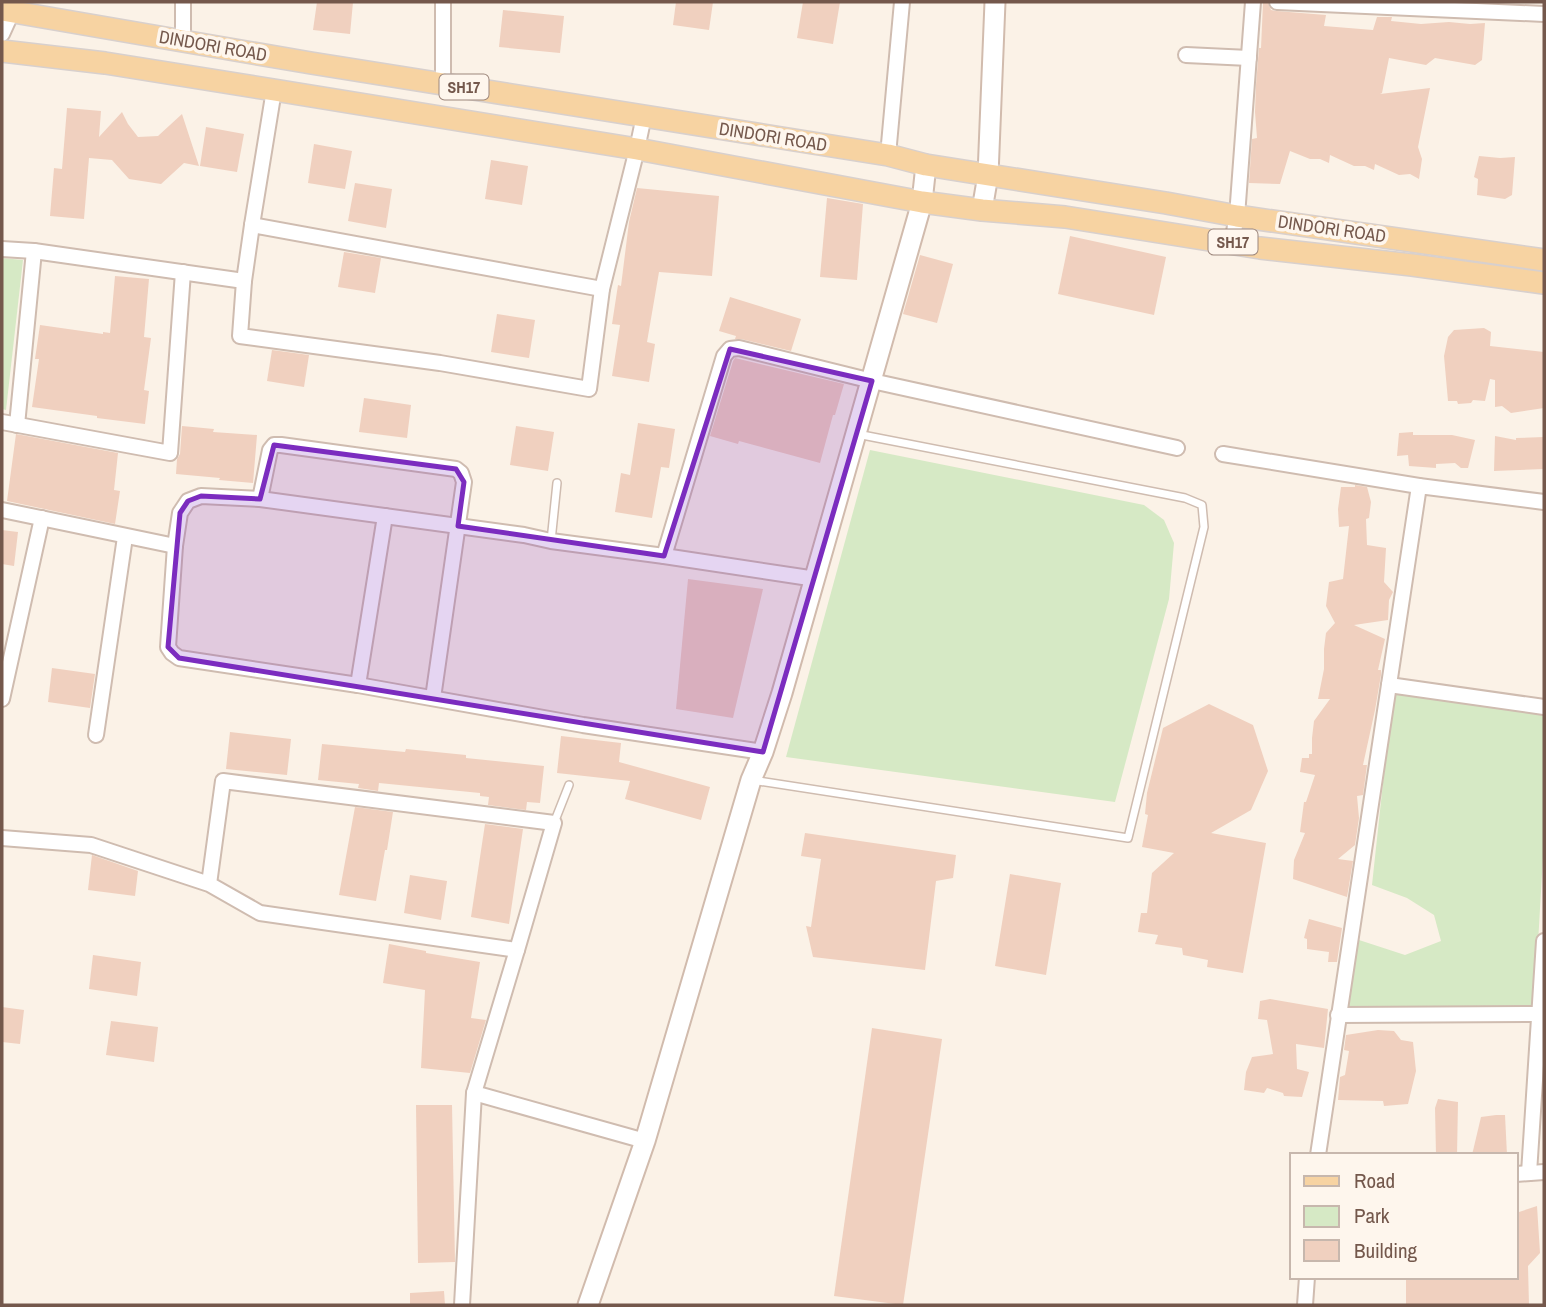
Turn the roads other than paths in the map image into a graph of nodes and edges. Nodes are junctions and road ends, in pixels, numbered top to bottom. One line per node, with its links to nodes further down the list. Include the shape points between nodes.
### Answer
1 (183, 2): 10 (street)
2 (443, 2): 14 (street)
3 (902, 2): 18 (street)
4 (995, 2): 20 (street)
5 (1253, 2): 13 (street)
6 (1277, 2): 8 (street)
7 (8, 8): 9 (street); 10 (main road, DINDORI ROAD / SH17)
8 (1543, 10)
9 (2, 34)
10 (183, 41): 14 (main road, DINDORI ROAD / SH17)
11 (2, 51): 15 (main road, DINDORI ROAD)
12 (1186, 55): 13 (street)
13 (1249, 58): 23 (street)
14 (443, 83): 16 (main road, DINDORI ROAD / SH17)
15 (274, 90): 17 (main road, DINDORI ROAD); 24 (street)
16 (644, 116): 17 (street); 18 (main road, DINDORI ROAD / SH17)
17 (637, 149): 21 (main road, DINDORI ROAD); 32 (street)
18 (888, 155): 19 (main road, DINDORI ROAD / SH17)
19 (926, 165): 20 (main road, DINDORI ROAD / SH17); 21 (street)
20 (988, 175): 22 (street); 23 (main road, DINDORI ROAD / SH17)
21 (922, 202): 22 (main road, DINDORI ROAD / SH17); 33 (street)
22 (982, 210): 25 (main road, DINDORI ROAD / SH17, via 1065,217)
23 (1237, 216): 25 (street); 28 (main road, DINDORI ROAD / SH17)
24 (252, 225): 30 (street); 32 (street)
25 (1232, 242): 31 (main road, DINDORI ROAD / SH17)
26 (2, 249): 27 (street)
27 (34, 251): 29 (street); 35 (street)
28 (1544, 260)
29 (183, 272): 30 (street); 35 (street, via 170,453)
30 (244, 281): 32 (street, via 240,336 589,389)
31 (1544, 283)
32 (602, 289)
33 (872, 381): 36 (street); 37 (street); 50 (street, via 730,349 724,356)
34 (2, 422): 35 (street)
35 (17, 425)
36 (857, 433): 51 (street); 59 (lane, via 1202,505 1204,527 1128,838)
37 (1177, 448)
38 (1223, 454): 40 (street)
39 (557, 483): 48 (lane)
40 (1419, 486): 42 (street); 53 (street)
41 (260, 499): 44 (street); 46 (street, via 270,450 274,445 294,446 456,469 464,482); 49 (street, via 201,496 188,501 180,513)
42 (1544, 502)
43 (2, 510): 45 (street)
44 (385, 516): 46 (street); 52 (street)
45 (42, 518): 47 (street); 55 (street)
46 (458, 526): 48 (street); 54 (street)
47 (125, 537): 49 (street); 57 (street)
48 (551, 541): 50 (street)
49 (175, 547): 52 (street, via 168,647 172,653 180,658)
50 (664, 556): 51 (street)
51 (816, 579): 58 (street)
52 (358, 685): 54 (street)
53 (1389, 685): 56 (street); 67 (street)
54 (433, 698): 58 (street)
55 (2, 699)
56 (1544, 707)
57 (96, 735)
58 (763, 752): 59 (street)
59 (751, 780): 69 (street)
60 (569, 785): 61 (lane)
61 (554, 823): 63 (street, via 223,782); 65 (street)
62 (2, 838): 63 (street, via 91,845)
63 (209, 884): 65 (street, via 260,913)
64 (1544, 941): 66 (street)
65 (517, 950): 68 (street)
66 (1540, 1014): 67 (street); 71 (street)
67 (1338, 1015): 70 (street)
68 (474, 1093): 69 (street); 73 (street)
69 (645, 1141): 74 (street)
70 (1318, 1153)
71 (1530, 1173)
72 (1307, 1279): 75 (street)
73 (462, 1305)
74 (588, 1305)
75 (1305, 1305)

